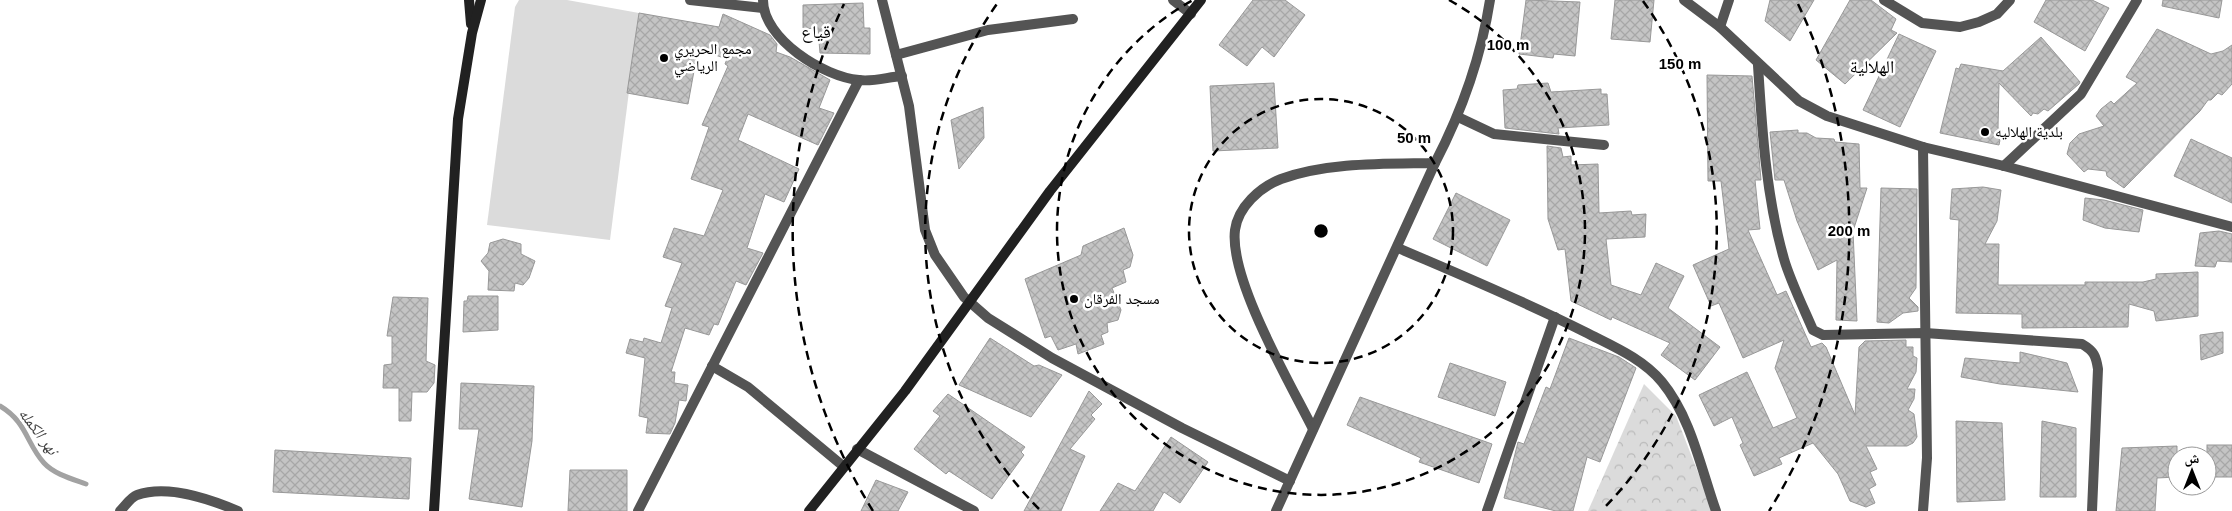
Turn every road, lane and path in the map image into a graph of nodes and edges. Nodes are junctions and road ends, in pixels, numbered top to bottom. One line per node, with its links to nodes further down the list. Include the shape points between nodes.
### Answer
1 (469, 0): 17 (main road)
2 (481, 0): 17 (main road)
3 (690, 0): 13 (street)
4 (882, 0): 18 (street)
5 (1174, 0): 14 (street)
6 (1201, 0): 14 (main road)
7 (1490, 0): 22 (street, via 1485,33)
8 (1684, 0): 16 (street)
9 (1729, 0): 16 (street)
10 (1884, 0): 11 (street, via 1922,23 1960,26 1997,14)
11 (2010, 0)
12 (2137, 0): 26 (street, via 2080,94)
13 (762, 4): 21 (street, via 771,27 791,48 825,71)
14 (1190, 14): 29 (main road, via 1050,191)
15 (1073, 20): 18 (street, via 988,30)
16 (1720, 27): 19 (street)
17 (472, 33): 39 (main road, via 458,119)
18 (896, 55): 20 (street)
19 (1758, 65): 24 (street, via 1799,102 1827,116); 31 (street, via 1763,142 1774,218 1784,261 1813,330 1823,335)
20 (902, 76): 21 (street); 29 (street, via 911,114 924,230 942,267)
21 (859, 80): 32 (street)
22 (1458, 117): 23 (street, via 1494,134); 25 (street)
23 (1604, 145)
24 (1923, 147): 26 (street); 31 (street)
25 (1435, 163): 28 (street); 33 (street, via 1370,164 1302,173 1279,180 1251,199 1238,218 1234,244 1242,277 1259,320)
26 (2004, 166): 27 (street)
27 (2232, 227)
28 (1398, 248): 30 (street); 33 (street)
29 (969, 302): 34 (main road, via 905,391); 36 (street, via 988,318 1052,358 1182,428)
30 (1555, 317): 44 (street); 45 (street, via 1631,356 1662,382 1682,414)
31 (1925, 333): 46 (street, via 1927,458); 47 (street, via 2082,344 2091,349 2098,369)
32 (712, 366): 35 (street, via 748,387); 40 (street)
33 (1313, 429): 36 (street)
34 (857, 449): 35 (main road); 42 (street)
35 (843, 466): 41 (main road)
36 (1290, 481): 43 (street)
37 (120, 511): 38 (street, via 136,495 171,491 217,502)
38 (238, 511)
39 (434, 511)
40 (638, 511)
41 (809, 511)
42 (974, 511)
43 (1276, 511)
44 (1488, 511)
45 (1716, 511)
46 (1923, 511)
47 (2092, 511)

